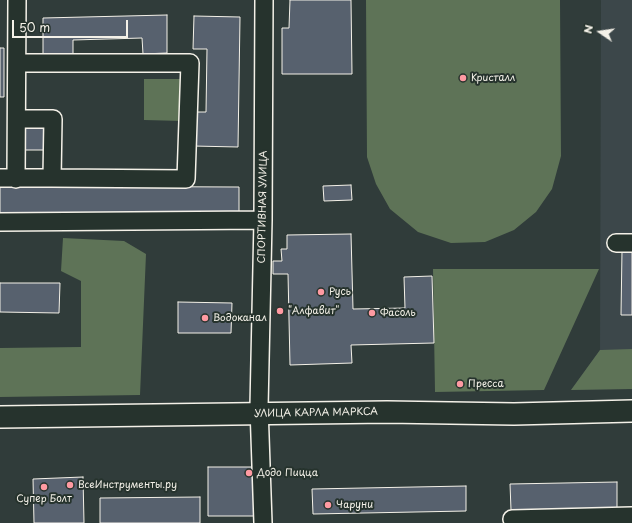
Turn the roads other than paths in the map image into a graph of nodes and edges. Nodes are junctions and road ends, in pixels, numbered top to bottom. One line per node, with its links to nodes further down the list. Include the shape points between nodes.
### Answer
1 (17, 0): 3 (street)
2 (264, 0): 7 (street, СПОРТИВНАЯ УЛИЦА)
3 (17, 63): 4 (street); 6 (street, via 190,63 186,179)
4 (17, 119): 5 (street); 6 (street, via 53,119)
5 (8, 178): 6 (street)
6 (52, 178)
7 (263, 220): 8 (street); 10 (street, СПОРТИВНАЯ УЛИЦА)
8 (0, 222)
9 (632, 411): 10 (main road, УЛИЦА КАРЛА МАРКСА, via 514,414)
10 (259, 414): 11 (main road, УЛИЦА КАРЛА МАРКСА); 14 (street, СПОРТИВНАЯ УЛИЦА)
11 (0, 417)
12 (632, 516): 13 (street)
13 (512, 519)
14 (263, 523)

